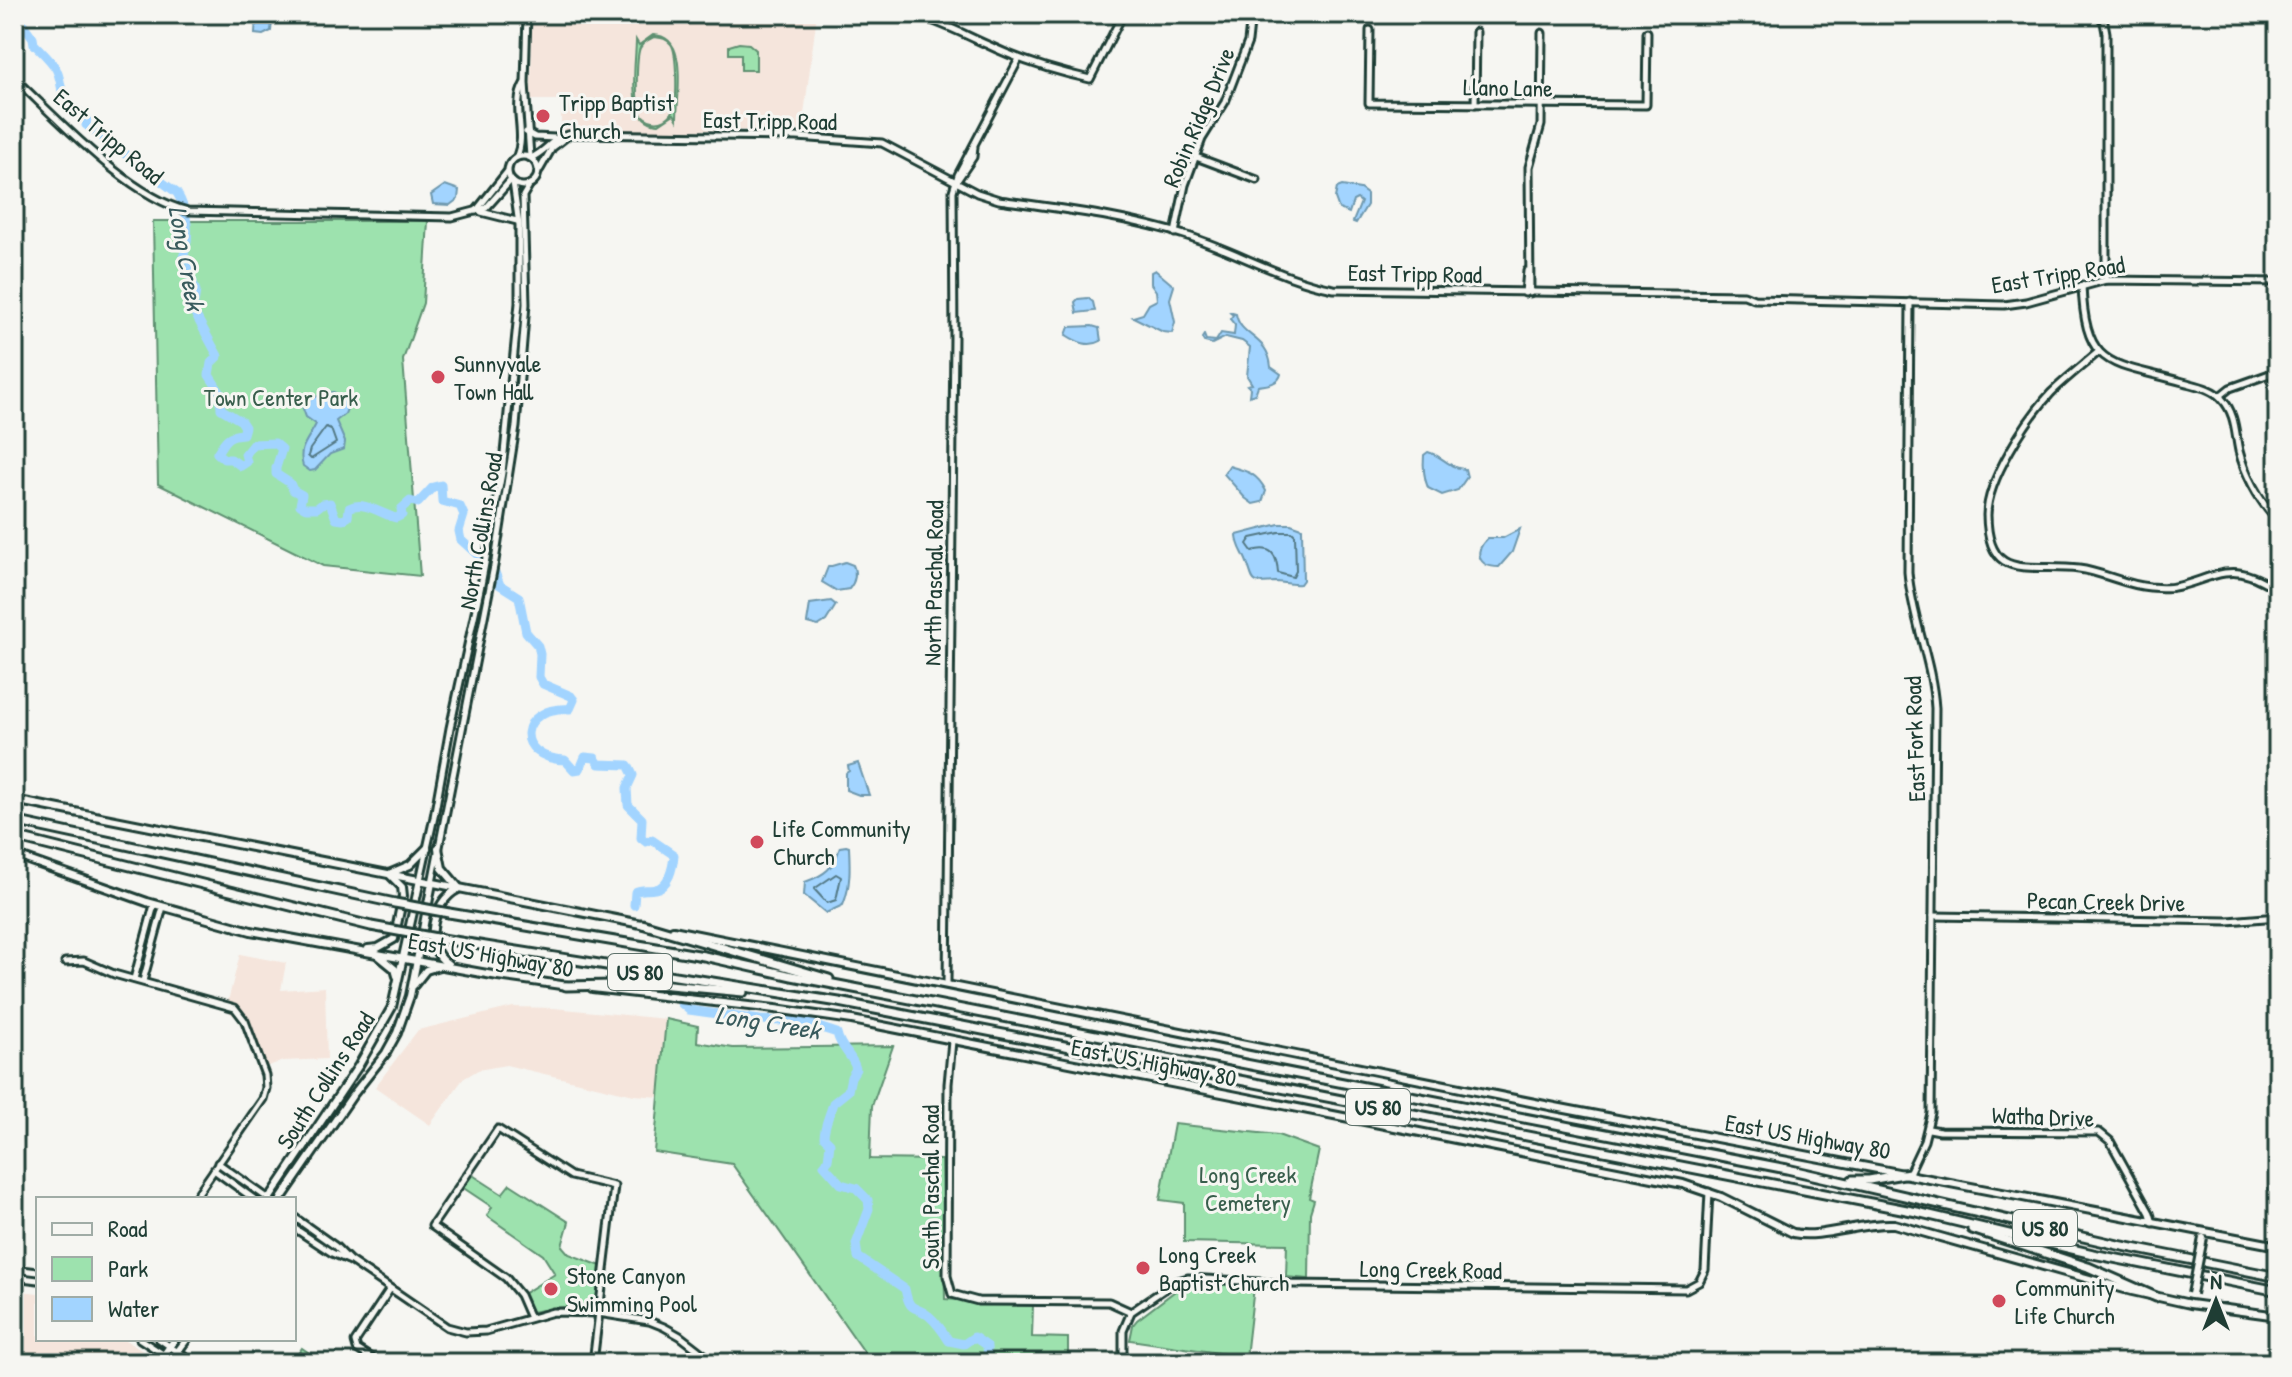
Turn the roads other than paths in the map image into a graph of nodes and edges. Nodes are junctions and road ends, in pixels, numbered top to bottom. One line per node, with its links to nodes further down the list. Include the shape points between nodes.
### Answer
1 (527, 14): 12 (street)
2 (912, 14): 10 (street)
3 (1123, 14): 10 (street, via 1090,79)
4 (1251, 14): 20 (street, Robin Ridge Drive, via 1248,42 1233,84)
5 (2098, 14): 31 (street, via 2106,33)
6 (1370, 30): 13 (street, Llano Lane, via 1369,103)
7 (1476, 32): 13 (street)
8 (1647, 32): 14 (street, Llano Lane, via 1646,105)
9 (1542, 33): 14 (street)
10 (1019, 59): 25 (street, via 973,157)
11 (14, 78): 27 (street, East Tripp Road, via 121,174 173,207 192,212 452,217)
12 (525, 83): 15 (street); 18 (street, via 519,96 521,141)
13 (1475, 104): 14 (street, Llano Lane)
14 (1543, 105): 34 (street, via 1529,167)
15 (526, 132): 17 (street); 19 (street)
16 (575, 134): 17 (street, East Tripp Road); 22 (street, via 552,148); 25 (street, East Tripp Road, via 869,141 912,157)
17 (556, 138): 19 (street, East Tripp Road)
18 (516, 157): 19 (street); 21 (street)
19 (530, 157): 22 (street)
20 (1196, 157): 23 (street); 29 (street, Robin Ridge Drive)
21 (507, 171): 24 (street); 27 (street)
22 (538, 173): 26 (street)
23 (1257, 180)
24 (512, 181): 26 (street); 27 (street); 28 (street, North Collins Road)
25 (955, 183): 29 (street, East Tripp Road, via 999,200); 71 (street, North Paschal Road)
26 (530, 184): 30 (street, North Collins Road, via 523,200)
27 (476, 212): 28 (street, East Tripp Road)
28 (519, 222): 30 (street, North Collins Road)
29 (1175, 233): 34 (street, East Tripp Road, via 1334,289)
30 (523, 271): 36 (street, North Collins Road)
31 (2106, 280): 32 (street, East Tripp Road); 33 (street, East Tripp Road)
32 (2278, 282)
33 (2082, 285): 35 (street, East Tripp Road, via 2013,304); 37 (street, via 2084,315)
34 (1527, 293): 35 (street, East Tripp Road)
35 (1910, 302): 60 (street, East Fork Road, via 1908,572 1934,683)
36 (522, 318): 40 (street, North Collins Road); 41 (street, North Collins Road)
37 (2097, 353): 39 (street, via 2113,363); 45 (street, via 2051,394 1992,484 1987,520 1997,556 2016,568 2079,569 2145,586 2174,587 2218,572 2249,575)
38 (2278, 371): 39 (street)
39 (2220, 396): 42 (street, via 2234,419 2245,469)
40 (508, 425): 41 (street); 43 (street, North Collins Road)
41 (516, 427): 44 (street, North Collins Road)
42 (2278, 522)
43 (492, 534): 44 (street); 46 (street, North Collins Road)
44 (500, 535): 47 (street, North Collins Road)
45 (2278, 589)
46 (459, 685): 47 (street); 51 (street, North Collins Road)
47 (469, 687): 52 (street, North Collins Road)
48 (14, 800): 54 (main road, East US Highway 80)
49 (14, 821): 72 (highway, US 80, bridge, via 395,903)
50 (14, 837): 75 (highway, US 80, bridge, via 371,926)
51 (427, 848): 54 (main road, via 410,865); 55 (street, North Collins Road)
52 (438, 848): 56 (street, North Collins Road); 57 (main road, via 442,868)
53 (14, 855): 58 (main road, East US Highway 80)
54 (388, 874): 55 (main road, East US Highway 80); 63 (main road, via 402,887 403,896 394,939)
55 (420, 880): 56 (main road, East US Highway 80); 64 (main road, South Collins Road)
56 (432, 883): 57 (main road, East US Highway 80); 65 (main road, South Collins Road)
57 (459, 888): 62 (main road, East US Highway 80); 67 (main road, via 439,904 432,940 439,959)
58 (154, 905): 59 (main road, East US Highway 80); 68 (street)
59 (163, 907): 63 (main road, East US Highway 80, via 251,931); 70 (street)
60 (1933, 916): 61 (street, Pecan Creek Drive, via 2228,921); 79 (street, East Fork Road)
61 (2278, 917)
62 (642, 924): 71 (main road, East US Highway 80); 72 (highway)
63 (360, 950): 64 (main road, East US Highway 80); 69 (main road, via 384,958)
64 (403, 957): 65 (main road, East US Highway 80); 69 (main road, South Collins Road)
65 (417, 959): 67 (main road, East US Highway 80); 74 (main road, South Collins Road)
66 (65, 962): 68 (street, via 84,961)
67 (451, 966): 73 (main road, East US Highway 80); 74 (main road, via 426,970)
68 (134, 979): 70 (street)
69 (398, 980): 77 (main road, South Collins Road, via 392,1007)
70 (143, 981): 80 (street, via 230,1005 245,1021 266,1088)
71 (947, 984): 82 (main road, East US Highway 80)
72 (842, 985): 83 (highway, US 80)
73 (566, 986): 75 (highway, via 659,984); 76 (main road, East US Highway 80, via 775,1009)
74 (410, 996): 78 (main road, South Collins Road, via 386,1053)
75 (839, 1002): 90 (highway, US 80)
76 (952, 1041): 84 (main road, East US Highway 80, via 1420,1130); 108 (street, South Paschal Road, via 947,1276 952,1294 978,1301 1109,1302)
77 (343, 1089): 78 (main road); 88 (main road, South Collins Road)
78 (352, 1096): 89 (main road, South Collins Road)
79 (1929, 1129): 82 (street, East Fork Road); 92 (street, Watha Drive, via 2099,1132 2110,1141)
80 (218, 1163): 81 (street); 87 (street)
81 (214, 1170): 85 (street); 86 (street)
82 (1909, 1173): 83 (highway, via 1869,1180); 92 (main road, East US Highway 80)
83 (1814, 1175): 102 (highway, US 80)
84 (1709, 1192): 106 (main road, East US Highway 80, via 1792,1233 1894,1224); 108 (street, Long Creek Road, via 1705,1270 1699,1282 1686,1289 1188,1278)
85 (195, 1197)
86 (251, 1197)
87 (266, 1197)
88 (270, 1197)
89 (282, 1197)
90 (1917, 1212): 105 (highway, US 80); 106 (highway, via 2088,1267)
91 (296, 1218): 94 (street)
92 (2153, 1223): 95 (main road, East US Highway 80)
93 (296, 1229): 96 (street)
94 (313, 1230): 96 (street); 98 (street)
95 (2203, 1235): 97 (main road, East US Highway 80); 107 (main road, bridge)
96 (308, 1237): 98 (street)
97 (2278, 1246)
98 (349, 1260): 104 (street)
99 (14, 1269): 100 (street)
100 (36, 1272)
101 (14, 1277): 103 (street)
102 (2278, 1277)
103 (36, 1280)
104 (390, 1289): 111 (street, via 439,1322 466,1332); 122 (street, via 355,1342)
105 (2278, 1291)
106 (2156, 1297): 107 (main road, East US Highway 80)
107 (2190, 1304): 110 (main road, East US Highway 80)
108 (1131, 1312): 125 (street, via 1123,1331)
109 (598, 1313): 111 (street, via 563,1311); 111 (street, via 614,1186 571,1176 498,1129 432,1226 506,1278); 123 (street); 124 (street, via 664,1327)
110 (2278, 1316)
111 (530, 1318)
112 (143, 1341): 118 (street)
113 (162, 1341): 116 (street)
114 (174, 1341): 116 (main road)
115 (186, 1341): 117 (main road)
116 (170, 1346): 117 (street); 118 (main road)
117 (178, 1352): 119 (main road); 121 (main road)
118 (164, 1354): 119 (street); 120 (main road)
119 (173, 1362)
120 (158, 1363)
121 (194, 1363)
122 (379, 1363)
123 (593, 1363)
124 (715, 1363)
125 (1123, 1363)

